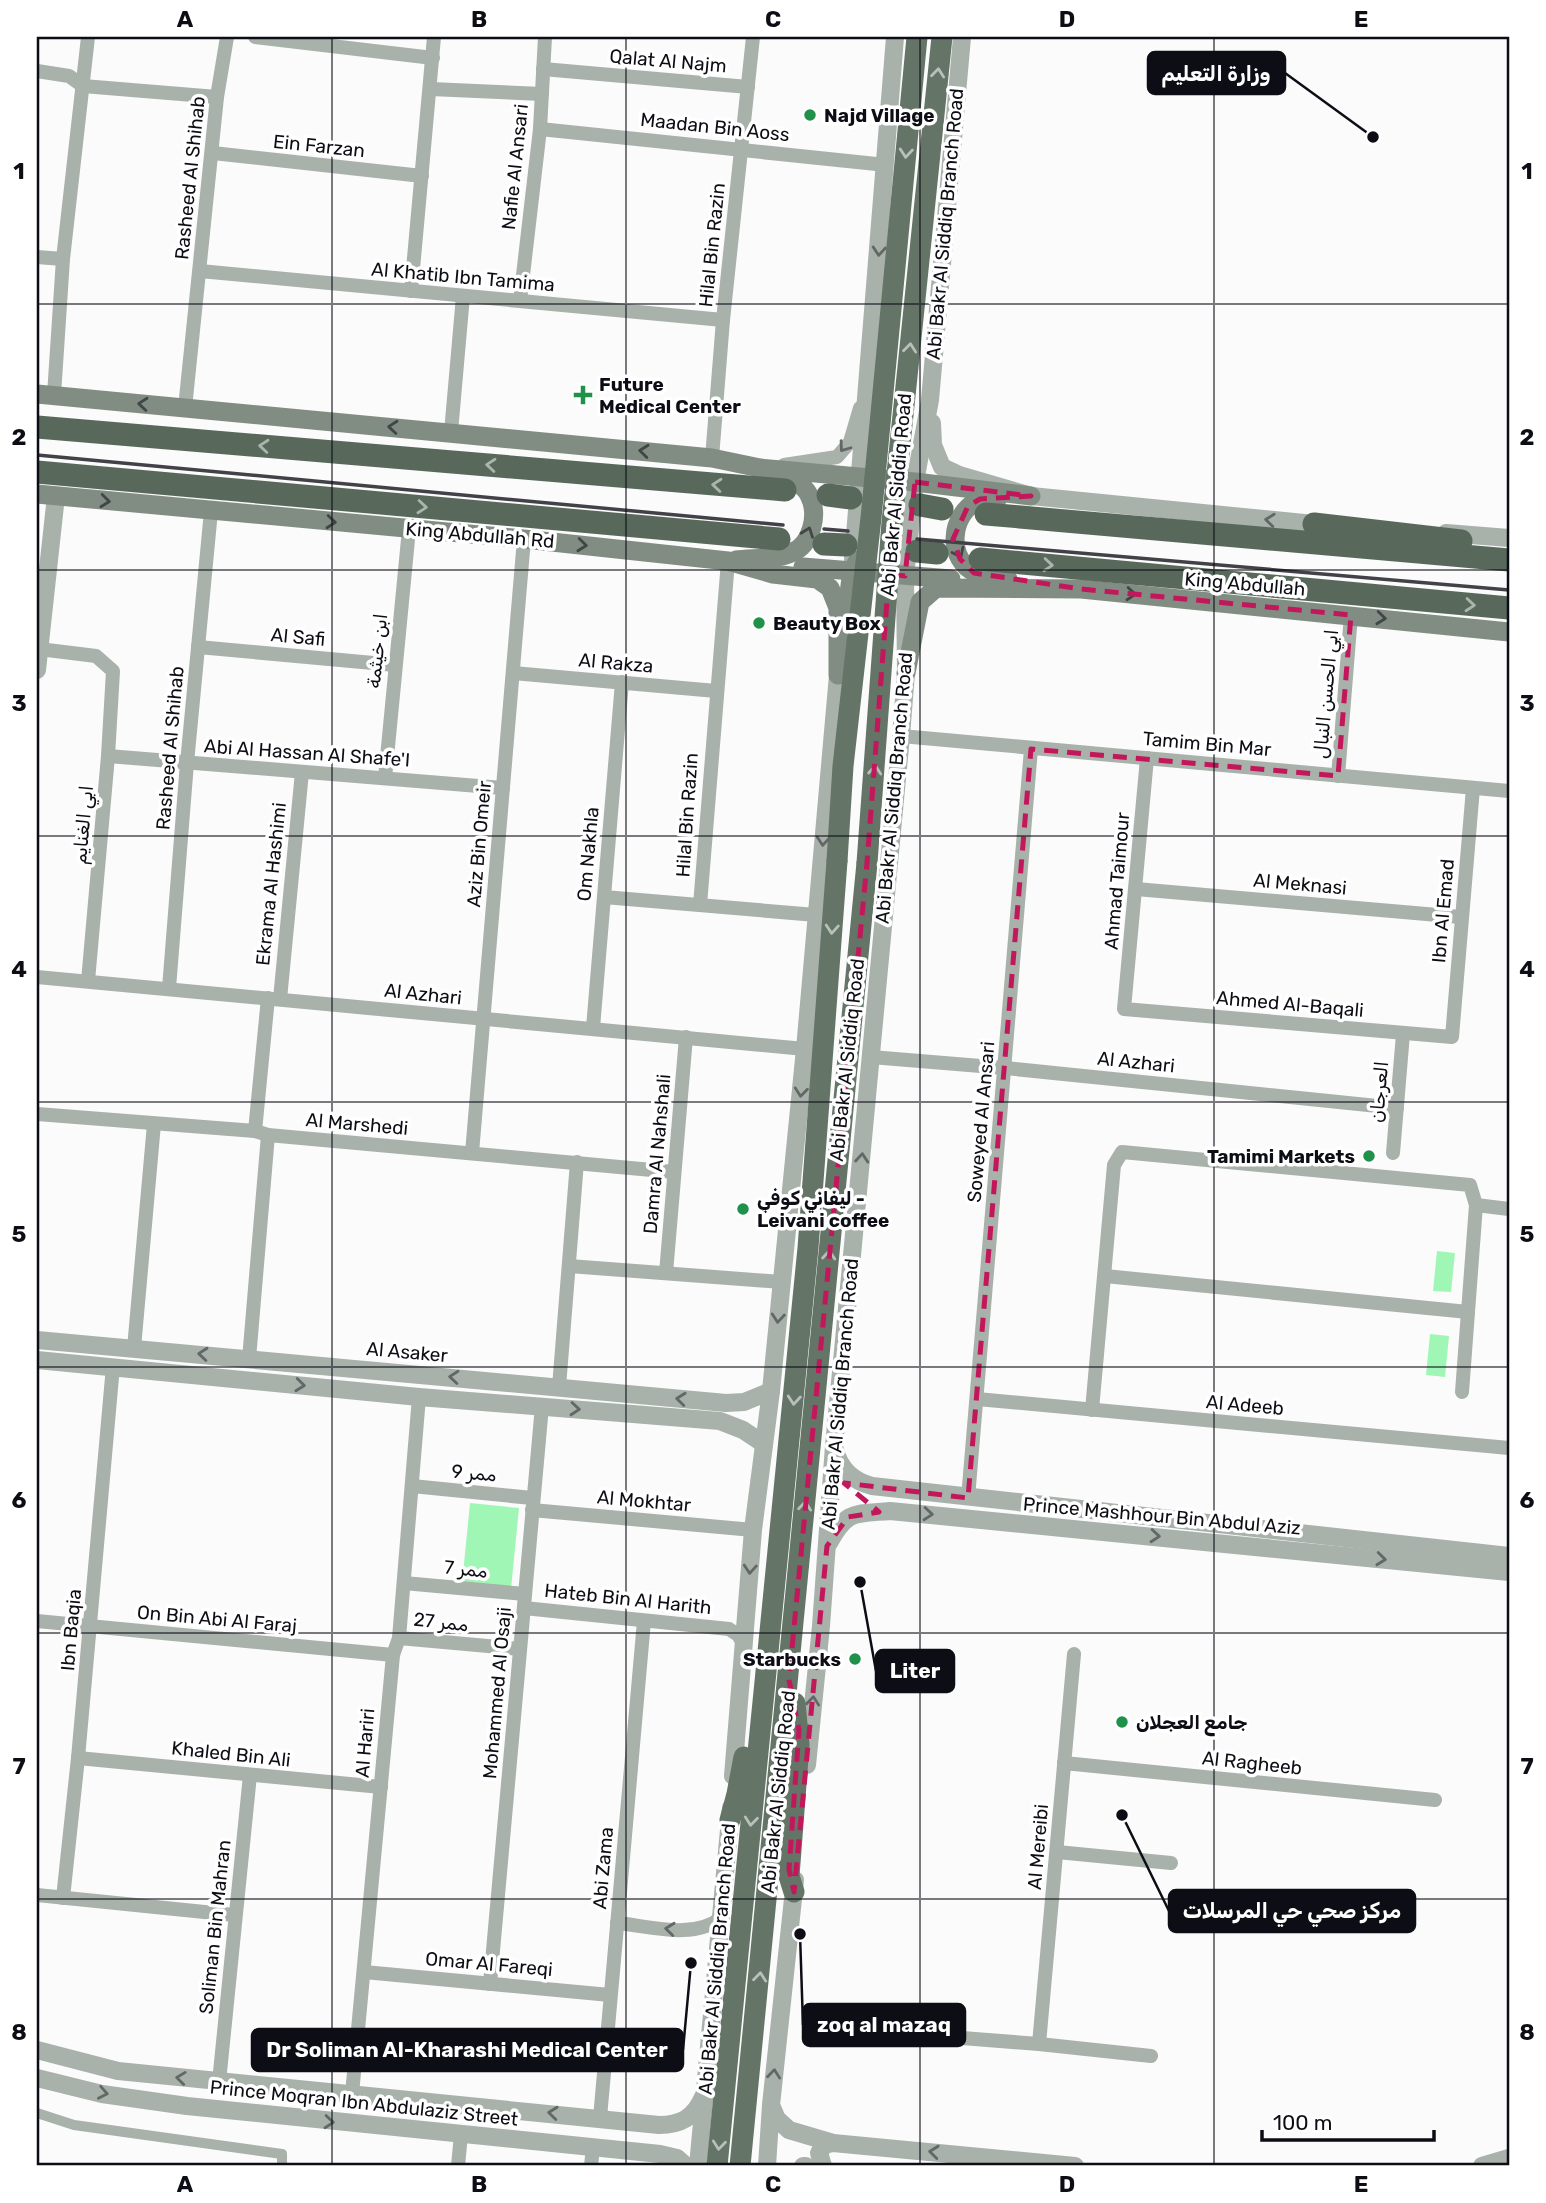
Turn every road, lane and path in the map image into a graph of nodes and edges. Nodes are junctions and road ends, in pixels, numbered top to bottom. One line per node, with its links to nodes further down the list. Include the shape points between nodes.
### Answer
1 (88, 37): 15 (street)
2 (227, 37): 19 (street, Rasheed Al Shihab)
3 (255, 37): 11 (street)
4 (435, 37): 12 (street)
5 (545, 37): 13 (street, Nafie Al Ansari)
6 (754, 37): 16 (street, Hilal Bin Razin)
7 (895, 37): 23 (street, Abi Bakr Al Siddiq Branch Road)
8 (918, 37): 149 (main road, Abi Bakr Al Siddiq Road, one-way to 149, bridge, via 843,766 808,1248)
9 (942, 37): 161 (main road, Abi Bakr Al Siddiq Road, one-way to 9, bridge, via 867,863 892,522)
10 (962, 37): 34 (street, Abi Bakr Al Siddiq Branch Road)
11 (328, 41): 12 (street)
12 (433, 58): 17 (street)
13 (543, 69): 16 (street, Qalat Al Najm); 18 (street, Nafie Al Ansari)
14 (37, 71): 15 (street, via 69,76)
15 (83, 86): 19 (street); 26 (street)
16 (748, 87): 21 (street, Hilal Bin Razin)
17 (431, 89): 18 (street); 24 (street)
18 (541, 94): 20 (street, Nafie Al Ansari)
19 (217, 97): 22 (street, Rasheed Al Shihab)
20 (540, 128): 21 (street, Maadan Bin Aoss); 30 (street, Nafie Al Ansari)
21 (742, 149): 23 (street, Maadan Bin Aoss); 31 (street, Hilal Bin Razin)
22 (213, 153): 24 (street, Ein Farzan); 27 (street, Rasheed Al Shihab)
23 (886, 165): 32 (street, Abi Bakr Al Siddiq Branch Road, one-way to 32)
24 (422, 176): 28 (street)
25 (37, 257): 26 (street)
26 (63, 259): 33 (street)
27 (200, 271): 28 (street, Al Khatib Ibn Tamima); 35 (street, Rasheed Al Shihab)
28 (411, 291): 29 (street, Al Khatib Ibn Tamima)
29 (463, 296): 30 (street, Al Khatib Ibn Tamima); 39 (street)
30 (520, 301): 31 (street, Al Khatib Ibn Tamima)
31 (723, 320): 40 (street, Hilal Bin Razin)
32 (868, 383): 41 (street, one-way to 41, via 850,442 837,457); 44 (street, Abi Bakr Al Siddiq Branch Road)
33 (45, 395): 35 (main road, one-way to 33)
34 (930, 400): 43 (street, Abi Bakr Al Siddiq Branch Road); 47 (street, via 933,445 942,467)
35 (185, 408): 39 (main road, one-way to 35)
36 (37, 419): 38 (highway)
37 (37, 427): 38 (highway)
38 (68, 429): 45 (highway, one-way to 38)
39 (451, 432): 40 (main road, one-way to 39)
40 (712, 458): 41 (main road)
41 (760, 468): 44 (main road); 60 (main road, one-way to 41, via 791,554 811,533 809,493 792,479)
42 (37, 472): 56 (highway, King Abdullah Rd, one-way to 56)
43 (915, 482): 44 (main road); 47 (main road); 49 (main road); 53 (main road); 62 (street, Abi Bakr Al Siddiq Branch Road)
44 (847, 490): 49 (main road); 61 (street, Abi Bakr Al Siddiq Branch Road)
45 (785, 491)
46 (46, 495): 48 (main road, King Abdullah Rd, one-way to 48); 68 (street)
47 (1031, 496): 51 (street, one-way to 47); 63 (main road, one-way to 63, via 980,499 968,506 953,539 960,559 974,573)
48 (211, 511): 52 (main road, King Abdullah Rd, one-way to 52); 67 (street, Rasheed Al Shihab)
49 (884, 513): 53 (main road); 61 (main road)
50 (986, 514): 59 (highway)
51 (1314, 524): 54 (street); 57 (highway)
52 (409, 529): 55 (main road, King Abdullah Rd); 69 (street, ابن خيثمة)
53 (887, 533): 61 (main road); 62 (main road)
54 (1509, 538)
55 (524, 539): 60 (main road, King Abdullah Rd, one-way to 60); 71 (street, Aziz Bin Omeir)
56 (779, 539)
57 (1509, 548)
58 (981, 559): 64 (highway, King Abdullah, one-way to 64)
59 (1509, 560)
60 (727, 561): 61 (main road); 73 (main road, King Abdullah Rd, via 773,574 817,579 830,588 838,608); 75 (street, Hilal Bin Razin)
61 (852, 572): 62 (main road); 73 (main road, Abi Bakr Al Siddiq Branch Road)
62 (905, 576): 63 (main road); 72 (street, Abi Bakr Al Siddiq Branch Road)
63 (1081, 589): 65 (main road, one-way to 65); 72 (main road, via 936,588 919,602)
64 (1509, 608)
65 (1351, 615): 66 (main road, one-way to 66); 82 (street, ابي الحسن النبال)
66 (1509, 632)
67 (198, 647): 69 (street, Al Safi); 80 (street, Rasheed Al Shihab)
68 (38, 649): 70 (street); 78 (street, ابي الغنايم, via 96,656 113,671)
69 (394, 665): 83 (street, ابن خيثمة)
70 (37, 670)
71 (513, 673): 74 (street, Al Rakza); 84 (street, Aziz Bin Omeir)
72 (906, 673): 76 (street, Abi Bakr Al Siddiq Branch Road)
73 (838, 675): 90 (street, Abi Bakr Al Siddiq Branch Road, one-way to 90)
74 (622, 682): 75 (street, Al Rakza); 88 (street, Om Nakhla)
75 (716, 691): 89 (street, Hilal Bin Razin)
76 (901, 736): 77 (street, Tamim Bin Mar); 103 (street, Abi Bakr Al Siddiq Branch Road)
77 (1031, 749): 79 (street, Tamim Bin Mar); 104 (street, Soweyed Al Ansari)
78 (108, 756): 80 (street, Abi Al Hassan Al Shafe'I); 93 (street, ابي الغنايم)
79 (1147, 758): 82 (street, Tamim Bin Mar); 87 (street, Ahmad Taimour)
80 (187, 763): 81 (street, Abi Al Hassan Al Shafe'I); 94 (street, Rasheed Al Shihab)
81 (302, 772): 83 (street, Abi Al Hassan Al Shafe'I); 95 (street, Ekrama Al Hashimi)
82 (1338, 776): 85 (street, Tamim Bin Mar)
83 (385, 778): 84 (street, Abi Al Hassan Al Shafe'I)
84 (503, 788): 97 (street, Aziz Bin Omeir)
85 (1473, 789): 86 (street, Tamim Bin Mar); 91 (street, Ibn Al Emad)
86 (1509, 791)
87 (1136, 889): 91 (street, Al Meknasi); 96 (street, Ahmad Taimour)
88 (604, 897): 89 (street); 98 (street, Om Nakhla)
89 (700, 905): 90 (street)
90 (816, 915): 102 (street, Abi Bakr Al Siddiq Branch Road)
91 (1461, 917): 101 (street, Ibn Al Emad)
92 (37, 977): 93 (street, Al Azhari)
93 (88, 981): 94 (street, Al Azhari)
94 (170, 988): 95 (street, Al Azhari)
95 (274, 998): 97 (street, Al Azhari); 108 (street, Ekrama Al Hashimi)
96 (1124, 1009): 99 (street, Ahmed Al-Baqali)
97 (484, 1019): 98 (street, Al Azhari); 109 (street, Aziz Bin Omeir)
98 (593, 1028): 100 (street, Al Azhari)
99 (1403, 1034): 101 (street, Ahmed Al-Baqali); 105 (street, العرجان)
100 (686, 1037): 102 (street, Al Azhari); 112 (street, Damra Al Nahshali)
101 (1452, 1037)
102 (805, 1049): 118 (street, Abi Bakr Al Siddiq Branch Road, one-way to 118)
103 (871, 1057): 104 (street, Al Azhari); 137 (street, Abi Bakr Al Siddiq Branch Road, one-way to 103)
104 (1005, 1068): 105 (street, Al Azhari); 130 (street, Soweyed Al Ansari)
105 (1397, 1108): 110 (street, العرجان)
106 (37, 1114): 107 (street, Al Marshedi)
107 (154, 1124): 108 (street, Al Marshedi); 121 (street)
108 (261, 1133): 109 (street, Al Marshedi); 122 (street)
109 (472, 1153): 111 (street, Al Marshedi)
110 (1393, 1153)
111 (577, 1163): 112 (street, Al Marshedi); 115 (street)
112 (674, 1172): 116 (street, Damra Al Nahshali)
113 (1476, 1205): 114 (street); 117 (street, via 1470,1185 1122,1152 1114,1165); 119 (street)
114 (1509, 1209)
115 (569, 1266): 116 (street); 126 (street)
116 (666, 1273): 118 (street)
117 (1105, 1276): 119 (street); 134 (street)
118 (781, 1282): 127 (street, Abi Bakr Al Siddiq Branch Road, one-way to 127)
119 (1468, 1312): 128 (street)
120 (37, 1340): 121 (street, Al Asaker)
121 (134, 1348): 122 (street, Al Asaker, one-way to 121)
122 (249, 1359): 125 (street, Al Asaker, one-way to 122)
123 (37, 1360): 124 (street)
124 (113, 1366): 129 (street, one-way to 129); 154 (street, Ibn Baqia)
125 (486, 1380): 126 (street, Al Asaker); 131 (street)
126 (559, 1387): 132 (street, Al Asaker, one-way to 126)
127 (771, 1391): 132 (street, Al Asaker, via 744,1402); 136 (street, Abi Bakr Al Siddiq Branch Road)
128 (1462, 1392)
129 (419, 1397): 131 (street); 139 (street, Al Hariri)
130 (977, 1399): 134 (street, Al Adeeb); 141 (street, Soweyed Al Ansari)
131 (485, 1401): 133 (street)
132 (726, 1403): 135 (street, via 733,1411 730,1420)
133 (542, 1406): 135 (street, one-way to 135); 142 (street, Mohammed Al Osaji)
134 (1093, 1410): 138 (street, Al Adeeb)
135 (720, 1421): 136 (street)
136 (764, 1444): 144 (street, Abi Bakr Al Siddiq Branch Road)
137 (834, 1446): 140 (street, Prince Mashhour Bin Abdul Aziz, via 850,1476); 145 (street, Abi Bakr Al Siddiq Branch Road)
138 (1509, 1448)
139 (412, 1486): 142 (street, ممر 9); 148 (street, Al Hariri)
140 (881, 1487): 141 (street, Prince Mashhour Bin Abdul Aziz); 143 (street, via 872,1502)
141 (968, 1498): 146 (street, Prince Mashhour Bin Abdul Aziz)
142 (532, 1504): 144 (street, Al Mokhtar); 150 (street, Mohammed Al Osaji)
143 (879, 1512): 145 (street, Prince Mashhour Bin Abdul Aziz, via 848,1517); 147 (street, Prince Mashhour Bin Abdul Aziz, one-way to 147)
144 (753, 1530): 151 (street, Abi Bakr Al Siddiq Branch Road, one-way to 151)
145 (827, 1546): 170 (street, Abi Bakr Al Siddiq Branch Road, one-way to 145)
146 (1509, 1556)
147 (1509, 1572)
148 (404, 1583): 150 (street, ممر 7); 156 (street, Al Hariri)
149 (773, 1595): 167 (main road, via 761,1616 743,1767); 201 (main road, Abi Bakr Al Siddiq Road, one-way to 201)
150 (524, 1601): 153 (street, Hateb Bin Al Harith); 158 (street, Mohammed Al Osaji)
151 (747, 1613): 155 (street, Hateb Bin Al Harith); 157 (street, Abi Bakr Al Siddiq Branch Road)
152 (37, 1620): 154 (street, On Bin Abi Al Faraj)
153 (644, 1621): 155 (street, Hateb Bin Al Harith); 175 (street, Abi Zama)
154 (90, 1626): 160 (street, On Bin Abi Al Faraj); 162 (street, Ibn Baqia)
155 (729, 1629): 157 (street, Hateb Bin Al Harith)
156 (399, 1637): 158 (street, ممر 27); 160 (street, Al Hariri)
157 (744, 1644): 167 (street, Abi Bakr Al Siddiq Branch Road)
158 (520, 1649): 177 (street, Mohammed Al Osaji)
159 (1074, 1654): 163 (street, Al Mereibi)
160 (393, 1655): 165 (street, Al Hariri)
161 (789, 1680): 170 (main road, via 799,1730 789,1869); 202 (main road, Abi Bakr Al Siddiq Road, one-way to 161)
162 (78, 1758): 164 (street, Khaled Bin Ali); 172 (street, Ibn Baqia)
163 (1064, 1763): 166 (street, Al Ragheeb); 168 (street, Al Mereibi)
164 (250, 1775): 165 (street, Khaled Bin Ali); 173 (street, Soliman Bin Mahran)
165 (381, 1787): 176 (street, Al Hariri)
166 (1435, 1800)
167 (730, 1820): 174 (street, Abi Bakr Al Siddiq Branch Road)
168 (1057, 1852): 169 (street); 180 (street, Al Mereibi)
169 (1171, 1863)
170 (794, 1892): 187 (street, Abi Bakr Al Siddiq Branch Road, one-way to 170)
171 (37, 1895): 172 (street)
172 (63, 1898): 173 (street)
173 (234, 1915): 184 (street, Soliman Bin Mahran)
174 (721, 1918): 175 (street, one-way to 175, via 691,1931); 186 (street, Abi Bakr Al Siddiq Branch Road)
175 (617, 1923): 178 (street, Abi Zama)
176 (364, 1972): 177 (street, Omar Al Fareqi); 185 (street, Al Hariri)
177 (490, 1984): 178 (street, Omar Al Fareqi)
178 (610, 1995): 189 (street, Abi Zama)
179 (924, 2035): 180 (street)
180 (1039, 2044): 182 (street)
181 (37, 2050): 184 (street, Prince Moqran Ibn Abdulaziz Street, one-way to 181, via 118,2071)
182 (1151, 2056)
183 (37, 2078): 191 (street, Prince Moqran Ibn Abdulaziz Street, one-way to 191, via 102,2094 187,2106)
184 (219, 2082): 185 (street, Prince Moqran Ibn Abdulaziz Street)
185 (352, 2094): 189 (street, Prince Moqran Ibn Abdulaziz Street, one-way to 185)
186 (704, 2094): 190 (street, Prince Moqran Ibn Abdulaziz Street, via 698,2109 671,2125); 200 (street, Abi Bakr Al Siddiq Branch Road)
187 (771, 2105): 192 (street, via 789,2130); 203 (street, Abi Bakr Al Siddiq Branch Road)
188 (37, 2113): 196 (street, via 74,2125 282,2154)
189 (600, 2118): 190 (street, Prince Moqran Ibn Abdulaziz Street)
190 (623, 2120): 194 (street, via 635,2137)
191 (461, 2134): 193 (street, Prince Moqran Ibn Abdulaziz Street); 197 (street)
192 (833, 2143): 204 (street, via 819,2153); 205 (street, one-way to 192)
193 (593, 2147): 194 (street, Prince Moqran Ibn Abdulaziz Street); 198 (street)
194 (621, 2150): 199 (street, Prince Moqran Ibn Abdulaziz Street, via 669,2155)
195 (1509, 2158): 206 (street)
196 (282, 2166)
197 (458, 2166)
198 (591, 2166)
199 (686, 2166)
200 (698, 2166)
201 (717, 2166)
202 (740, 2166)
203 (767, 2166)
204 (823, 2166)
205 (1075, 2166)
206 (1482, 2166)

